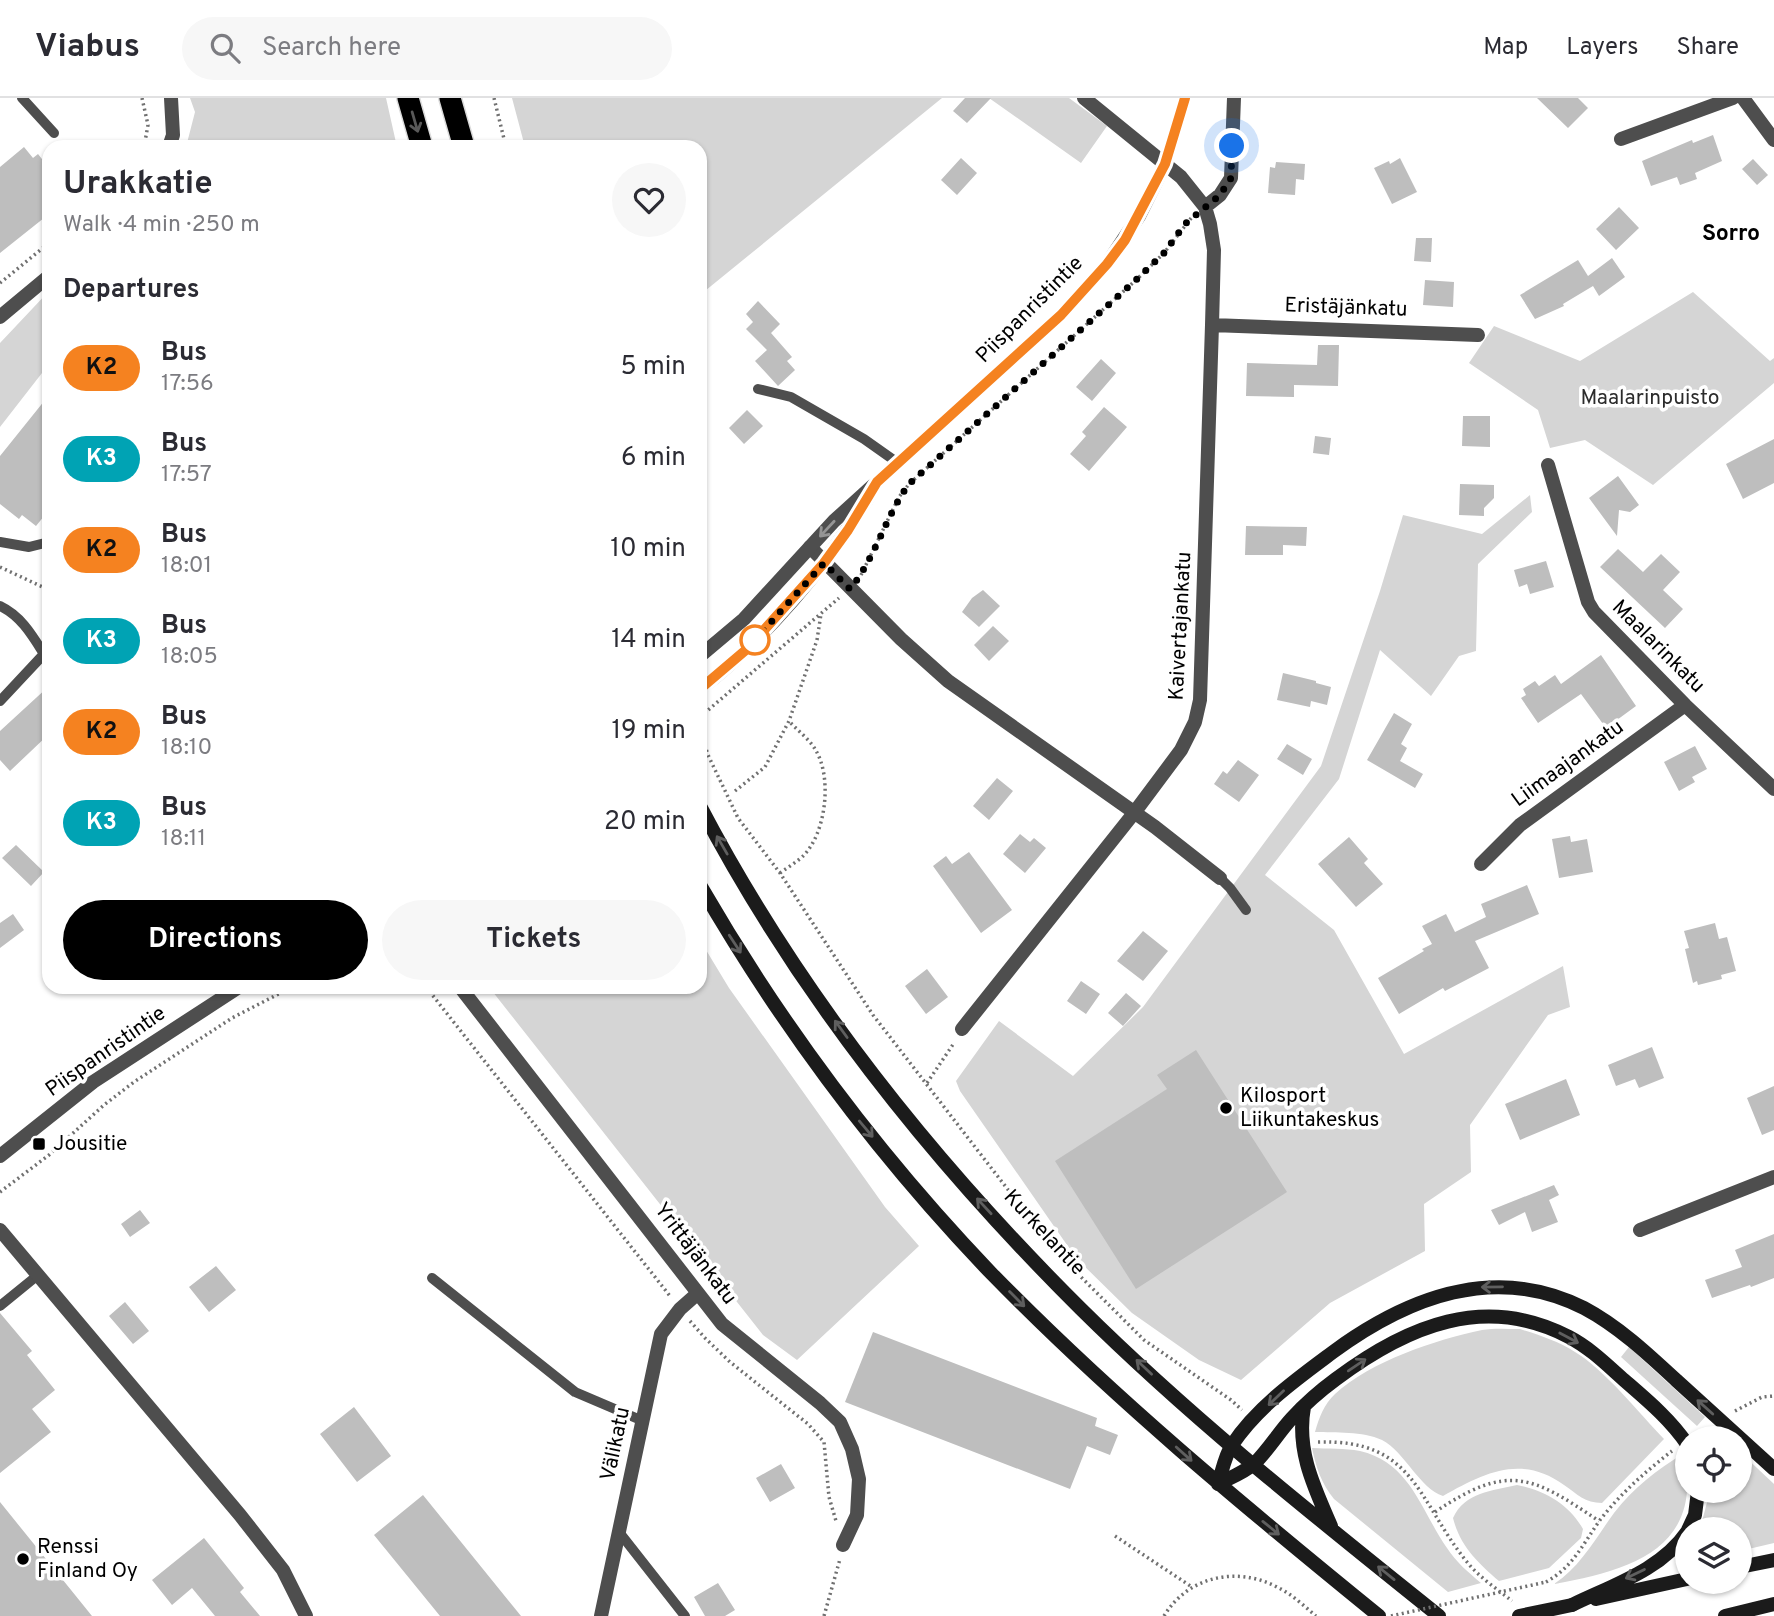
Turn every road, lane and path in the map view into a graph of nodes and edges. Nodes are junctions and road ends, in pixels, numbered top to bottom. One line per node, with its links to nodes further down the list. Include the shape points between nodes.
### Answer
1 (22, 98): 12 (lane)
2 (142, 98): 14 (path, via 148,125)
3 (171, 98): 15 (street)
4 (408, 98): 16 (highway, one-way to 16)
5 (450, 98): 17 (highway)
6 (494, 98): 18 (path)
7 (1084, 98): 20 (street, Kaivertajankatu)
8 (1185, 98): 20 (street, Piispanristintie)
9 (1234, 98): 21 (street, via 1231,178)
10 (1733, 98): 13 (street)
11 (1743, 98): 19 (street)
12 (54, 133)
13 (1621, 139)
14 (145, 140)
15 (171, 140)
16 (420, 140)
17 (462, 140)
18 (504, 140)
19 (1774, 140)
20 (1165, 164): 21 (street, Kaivertajankatu); 29 (street, Piispanristintie, via 1125,240 1098,274 1061,315)
21 (1205, 207): 26 (street, Kaivertajankatu, via 1214,250); 38 (path, via 1136,280 909,484 865,571)
22 (42, 249): 24 (path)
23 (42, 282): 25 (street)
24 (0, 283)
25 (0, 317)
26 (1212, 325): 27 (street, Eristäjänkatu); 52 (street, Kaivertajankatu, via 1200,699 1188,738)
27 (1478, 335)
28 (758, 389): 29 (lane, via 791,397)
29 (898, 463): 31 (street, Piispanristintie)
30 (1548, 465): 46 (street, Maalarinkatu, via 1591,607)
31 (877, 482): 34 (street, Piispanristintie, one-way to 34); 35 (street, Piispanristintie)
32 (0, 542): 33 (lane, via 29,547)
33 (42, 544)
34 (810, 547): 35 (street); 41 (street, Piispanristintie, via 744,619)
35 (824, 563): 38 (street); 44 (street, Piispanristintie, via 747,649)
36 (0, 567): 37 (path)
37 (42, 587)
38 (850, 589): 40 (path); 52 (street, via 948,681)
39 (0, 606): 42 (lane, via 28,627)
40 (821, 612): 47 (path); 48 (path, via 817,639)
41 (707, 650)
42 (42, 651)
43 (42, 656): 45 (lane)
44 (707, 683)
45 (0, 701)
46 (1685, 705): 50 (street, Maalarinkatu); 54 (street, Liimaajankatu, via 1520,825)
47 (707, 711)
48 (789, 721): 51 (path, via 765,767); 55 (path, via 816,750 824,774 825,806 820,829 804,856)
49 (707, 752): 55 (path, via 738,818)
50 (1774, 789)
51 (735, 792)
52 (1134, 813): 56 (street); 63 (street, Kaivertajankatu)
53 (707, 818): 82 (main road, Kurkelantie, one-way to 53, via 1082,1309 953,1172 878,1081 814,992)
54 (1481, 864)
55 (780, 873): 64 (path, via 873,1015)
56 (1220, 878): 58 (lane)
57 (707, 896): 86 (main road, one-way to 86, via 839,1096 928,1203 1060,1341)
58 (1246, 910)
59 (228, 994): 65 (street, Piispanristintie, via 93,1082)
60 (278, 994): 67 (path, via 232,1018 134,1082)
61 (432, 994): 74 (path)
62 (465, 994): 72 (street, Yrittäjänkatu)
63 (962, 1029): 64 (path)
64 (926, 1083): 78 (path, via 1057,1253 1144,1340)
65 (0, 1156)
66 (1774, 1177): 69 (street)
67 (0, 1192)
68 (0, 1230): 70 (street)
69 (1640, 1230)
70 (38, 1275): 73 (lane); 101 (street, via 240,1515 283,1570)
71 (432, 1278): 79 (lane, via 575,1392)
72 (698, 1294): 74 (street, Välikatu); 92 (street, Yrittäjänkatu, via 722,1324 839,1422 859,1479 856,1515)
73 (0, 1306)
74 (680, 1308): 79 (street, Välikatu, via 661,1334); 92 (path, via 705,1338 824,1442 829,1497)
75 (1774, 1396): 77 (path, via 1762,1397)
76 (1304, 1407): 80 (main road, one-way to 80, via 1335,1380 1399,1339 1452,1319 1497,1316 1569,1337); 81 (main road); 84 (main road)
77 (1730, 1414)
78 (1253, 1420): 82 (main road); 85 (main road, one-way to 78, via 1615,1328 1556,1296 1521,1288 1459,1290 1393,1315 1319,1362)
79 (643, 1421): 90 (street, Välikatu)
80 (1675, 1426)
81 (1301, 1445): 87 (path, via 1354,1443 1386,1455 1406,1472); 89 (main road)
82 (1231, 1446): 84 (main road, Kurkelantie); 86 (main road)
83 (1675, 1450): 88 (path, via 1636,1479)
84 (1253, 1465): 86 (main road); 89 (main road, Kurkelantie)
85 (1774, 1469)
86 (1218, 1485): 107 (main road, one-way to 107)
87 (1434, 1513): 88 (path, via 1484,1485 1519,1480 1560,1494); 100 (path, via 1469,1566)
88 (1600, 1521): 108 (path, bridge, via 1576,1558 1546,1582)
89 (1333, 1531): 109 (main road, Kurkelantie, one-way to 89)
90 (619, 1532): 102 (street, Välikatu); 103 (lane)
91 (1115, 1536): 97 (path)
92 (843, 1545): 104 (path)
93 (1675, 1547): 99 (main road, one-way to 99, via 1656,1563)
94 (1774, 1560): 95 (main road)
95 (1752, 1565)
96 (1675, 1582): 99 (main road)
97 (1192, 1587): 105 (path); 106 (path, via 1218,1577 1251,1578 1276,1586)
98 (1774, 1604): 110 (main road)
99 (1572, 1605): 100 (main road, bridge)
100 (1519, 1612)
101 (306, 1616)
102 (601, 1616)
103 (685, 1616)
104 (824, 1616)
105 (1164, 1616)
106 (1316, 1616)
107 (1379, 1616)
108 (1391, 1616)
109 (1439, 1616)
110 (1725, 1616)

